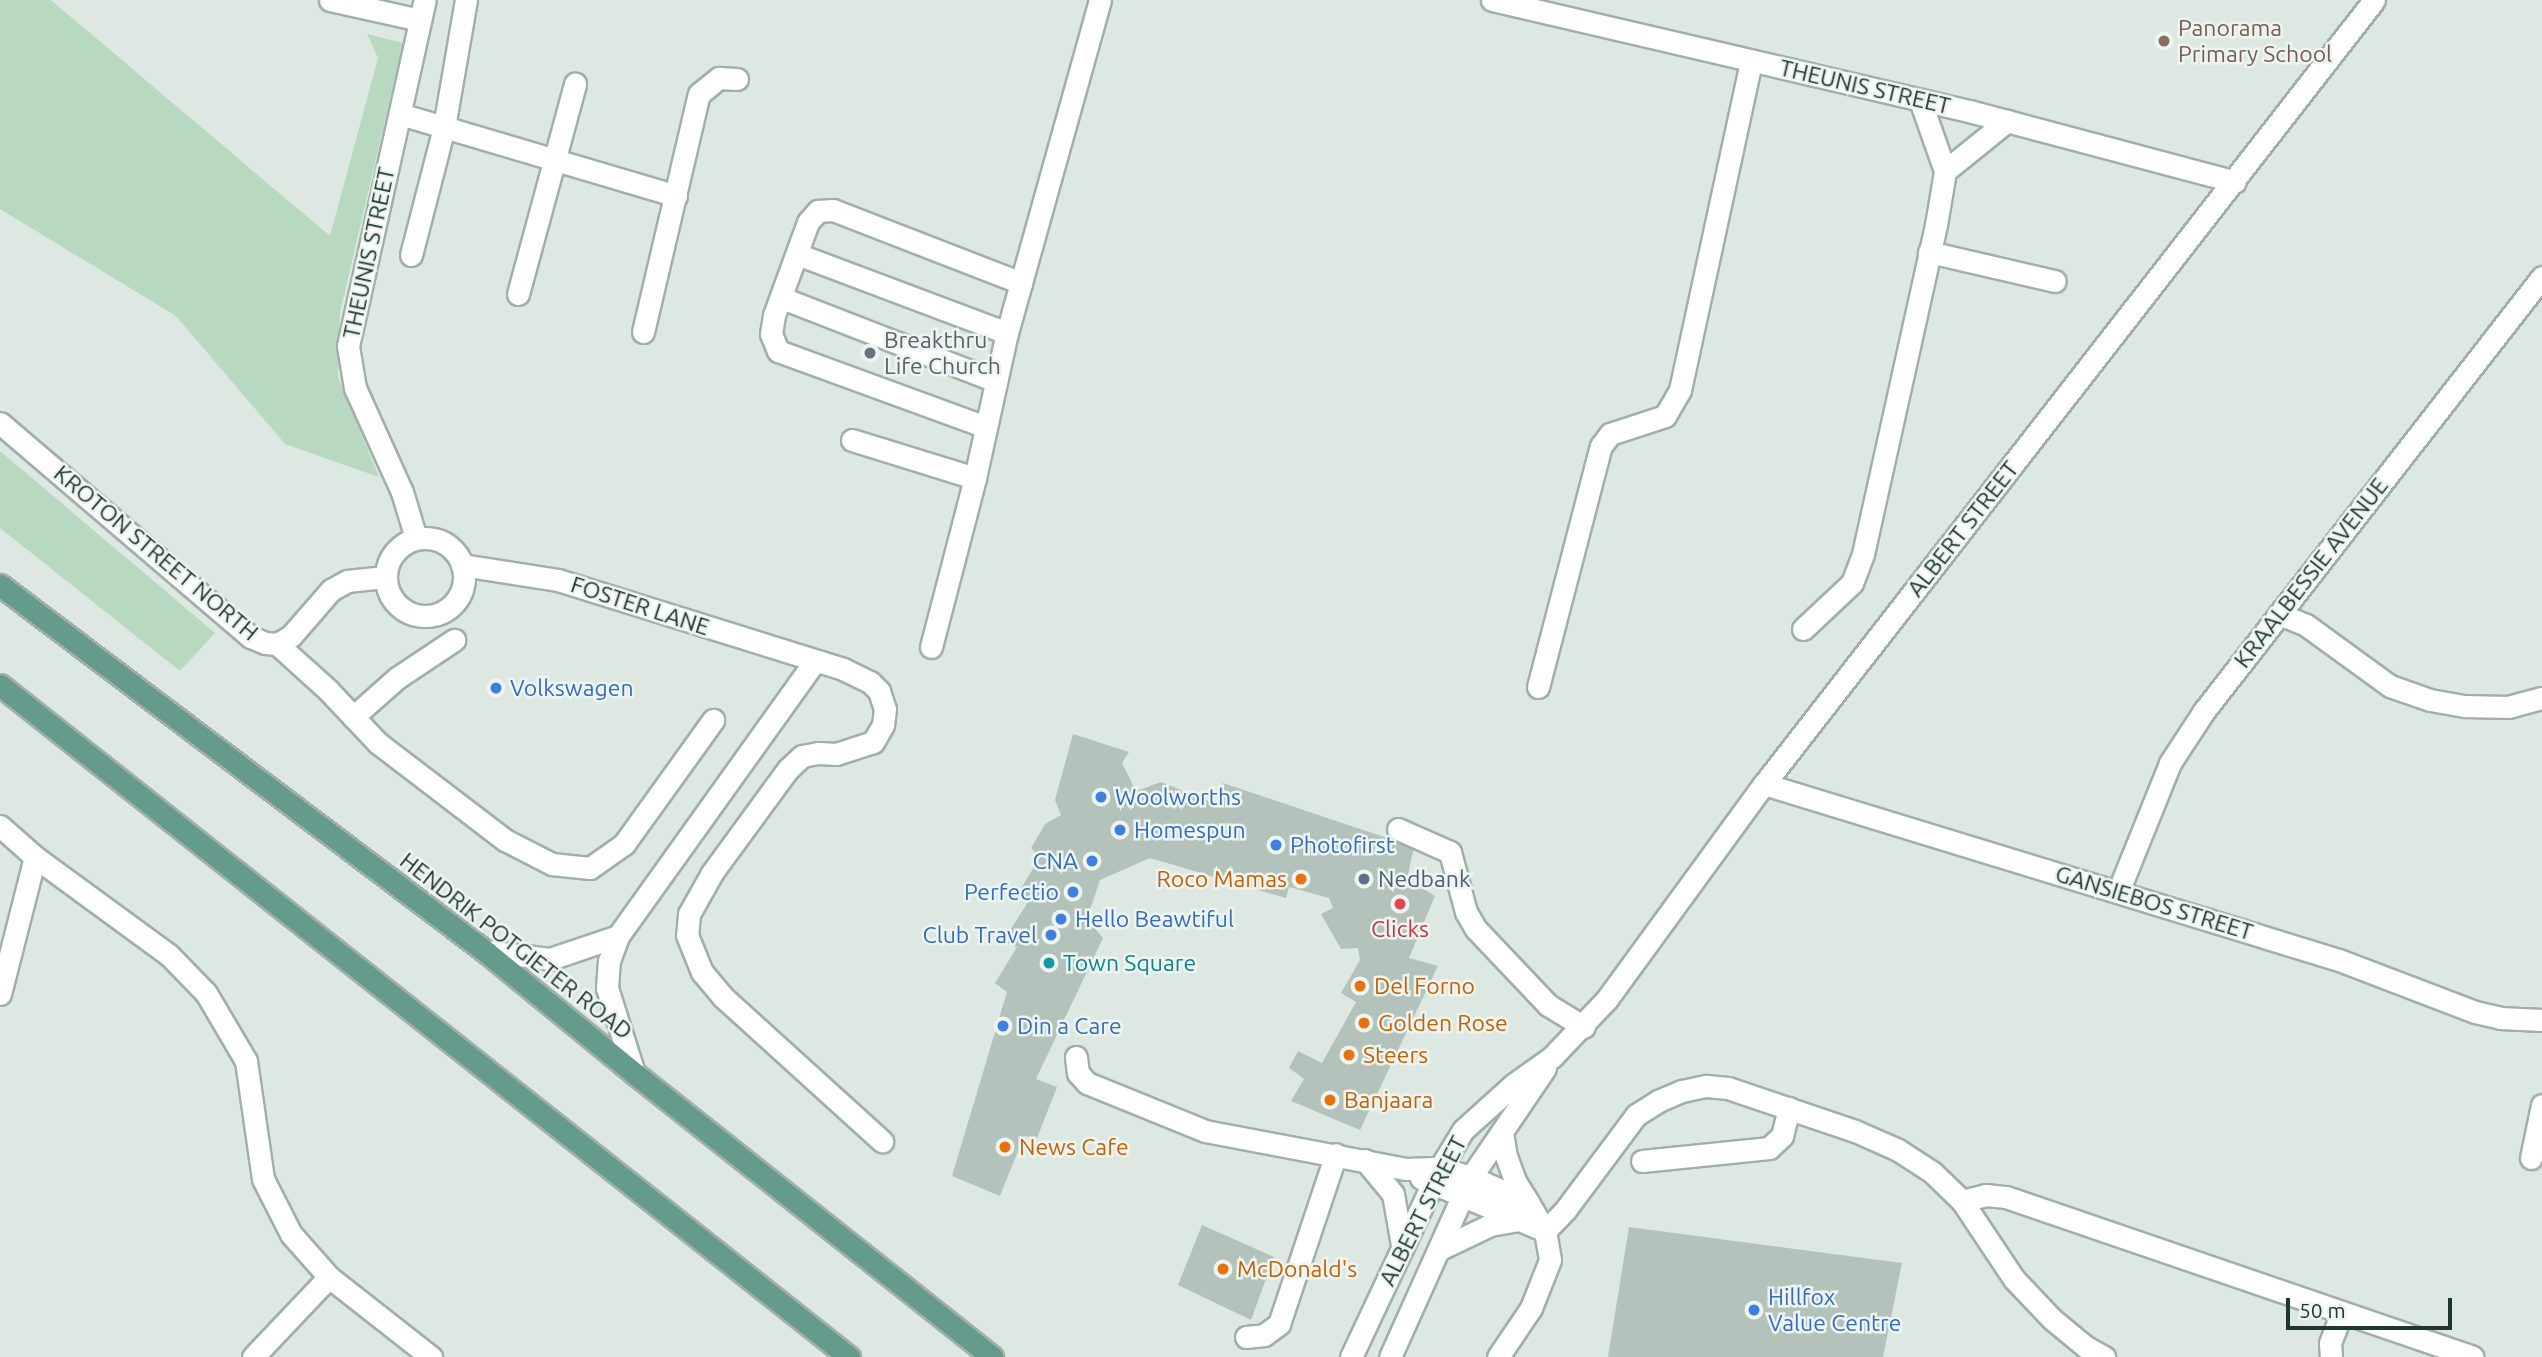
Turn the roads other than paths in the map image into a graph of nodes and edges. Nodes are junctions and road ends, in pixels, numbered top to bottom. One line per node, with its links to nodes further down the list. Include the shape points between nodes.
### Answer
1 (330, 0): 6 (street)
2 (466, 0): 13 (street)
3 (1100, 0): 23 (street)
4 (1492, 0): 7 (street, THEUNIS STREET)
5 (2374, 0): 16 (street, ALBERT STREET)
6 (423, 10): 11 (street, THEUNIS STREET)
7 (1751, 61): 10 (street, THEUNIS STREET); 44 (street, via 1681,390 1665,416 1610,434 1601,446)
8 (737, 79): 17 (street, via 719,78 699,94)
9 (575, 84): 14 (street)
10 (1920, 100): 12 (street, THEUNIS STREET); 15 (street)
11 (400, 114): 13 (street); 33 (street, THEUNIS STREET, via 348,346 355,388 406,503)
12 (2007, 121): 15 (street); 16 (street, THEUNIS STREET)
13 (443, 127): 14 (street); 20 (street)
14 (554, 160): 17 (street); 24 (street)
15 (1945, 171): 18 (street)
16 (2235, 182): 50 (street, ALBERT STREET)
17 (676, 196): 26 (street)
18 (1929, 252): 22 (street); 38 (street, via 1858,569 1852,583)
19 (797, 254): 23 (street, via 808,222 818,211 833,210); 25 (street); 27 (street)
20 (411, 255)
21 (2542, 278): 37 (street, KRAALBESSIE AVENUE)
22 (2055, 281)
23 (1021, 283): 27 (street)
24 (518, 294)
25 (782, 298): 28 (street); 30 (street, via 771,334 778,351)
26 (643, 332)
27 (1007, 333): 28 (street)
28 (996, 382): 30 (street)
29 (0, 423): 40 (street, KROTON STREET NORTH, via 251,637)
30 (986, 428): 32 (street)
31 (852, 440): 32 (street)
32 (975, 478): 41 (street)
33 (416, 538): 34 (street, via 439,540 457,554); 35 (street, via 394,552)
34 (462, 565): 35 (street, via 464,577 456,600 437,614 425,616 401,608); 42 (street, FOSTER LANE, via 558,580)
35 (385, 577): 40 (street, KROTON STREET NORTH, via 347,581 331,590 291,636)
36 (0, 585): 56 (main road, HENDRIK POTGIETER ROAD)
37 (2279, 614): 46 (street, via 2306,625 2390,686 2430,700 2508,707); 54 (street, KRAALBESSIE AVENUE, via 2170,763)
38 (1804, 629)
39 (454, 640): 48 (street, via 397,678)
40 (277, 644): 48 (street)
41 (931, 647)
42 (815, 661): 55 (street); 66 (street, FOSTER LANE, via 870,682 885,709 883,724 873,741 837,754 802,756 788,769 712,873 689,914 687,935 702,972 723,997)
43 (0, 685): 47 (main road)
44 (1538, 687)
45 (0, 697): 47 (main road)
46 (2542, 698)
47 (39, 716): 85 (main road)
48 (353, 717): 49 (street, via 378,743 505,840 552,864 590,869 624,845)
49 (713, 720)
50 (1764, 785): 54 (street, GANSIEBOS STREET); 59 (street, ALBERT STREET)
51 (0, 826): 53 (street)
52 (1398, 829): 59 (street, via 1450,852 1466,912 1476,929 1548,1004)
53 (35, 857): 57 (street); 79 (street, via 169,955 206,993 246,1061 263,1179 291,1234)
54 (2118, 892): 58 (street, GANSIEBOS STREET, via 2339,960 2475,1012)
55 (618, 936): 56 (street, via 550,959); 62 (street, via 609,961 607,988)
56 (485, 951): 62 (main road, HENDRIK POTGIETER ROAD)
57 (0, 994)
58 (2542, 1020)
59 (1584, 1027): 61 (street, ALBERT STREET)
60 (1076, 1057): 67 (street, via 1077,1073 1087,1083 1205,1131)
61 (1552, 1057): 65 (street, ALBERT STREET); 71 (street, ALBERT STREET, via 1463,1130)
62 (634, 1073): 82 (main road, HENDRIK POTGIETER ROAD)
63 (2542, 1105): 68 (street)
64 (1789, 1108): 70 (street, via 1782,1136 1769,1148); 74 (street, via 1898,1150 1932,1172); 76 (street, via 1728,1088 1706,1086 1658,1101 1628,1124)
65 (1502, 1132): 72 (street, ALBERT STREET); 75 (street)
66 (882, 1141)
67 (1336, 1154): 69 (street); 81 (street, via 1279,1324 1264,1335)
68 (2531, 1158)
69 (1365, 1160): 71 (street); 77 (street, via 1393,1194)
70 (1642, 1161)
71 (1436, 1176): 72 (street); 73 (street); 77 (street, ALBERT STREET)
72 (1471, 1177): 73 (street, ALBERT STREET); 75 (street)
73 (1462, 1197): 75 (street); 78 (street, ALBERT STREET)
74 (1962, 1201): 80 (street, via 1986,1195 2006,1197); 89 (street, via 2014,1279 2052,1319)
75 (1523, 1211): 76 (street); 78 (street)
76 (1545, 1231): 88 (street, via 1550,1260 1544,1282)
77 (1402, 1245): 86 (street, ALBERT STREET)
78 (1440, 1249): 87 (street, ALBERT STREET)
79 (329, 1277): 83 (street); 84 (street)
80 (2342, 1312): 90 (street, via 2330,1343); 91 (street)
81 (1246, 1337)
82 (988, 1353)
83 (253, 1357)
84 (431, 1357)
85 (849, 1357)
86 (1352, 1357)
87 (1390, 1357)
88 (1498, 1357)
89 (2104, 1357)
90 (2331, 1357)
91 (2472, 1357)

